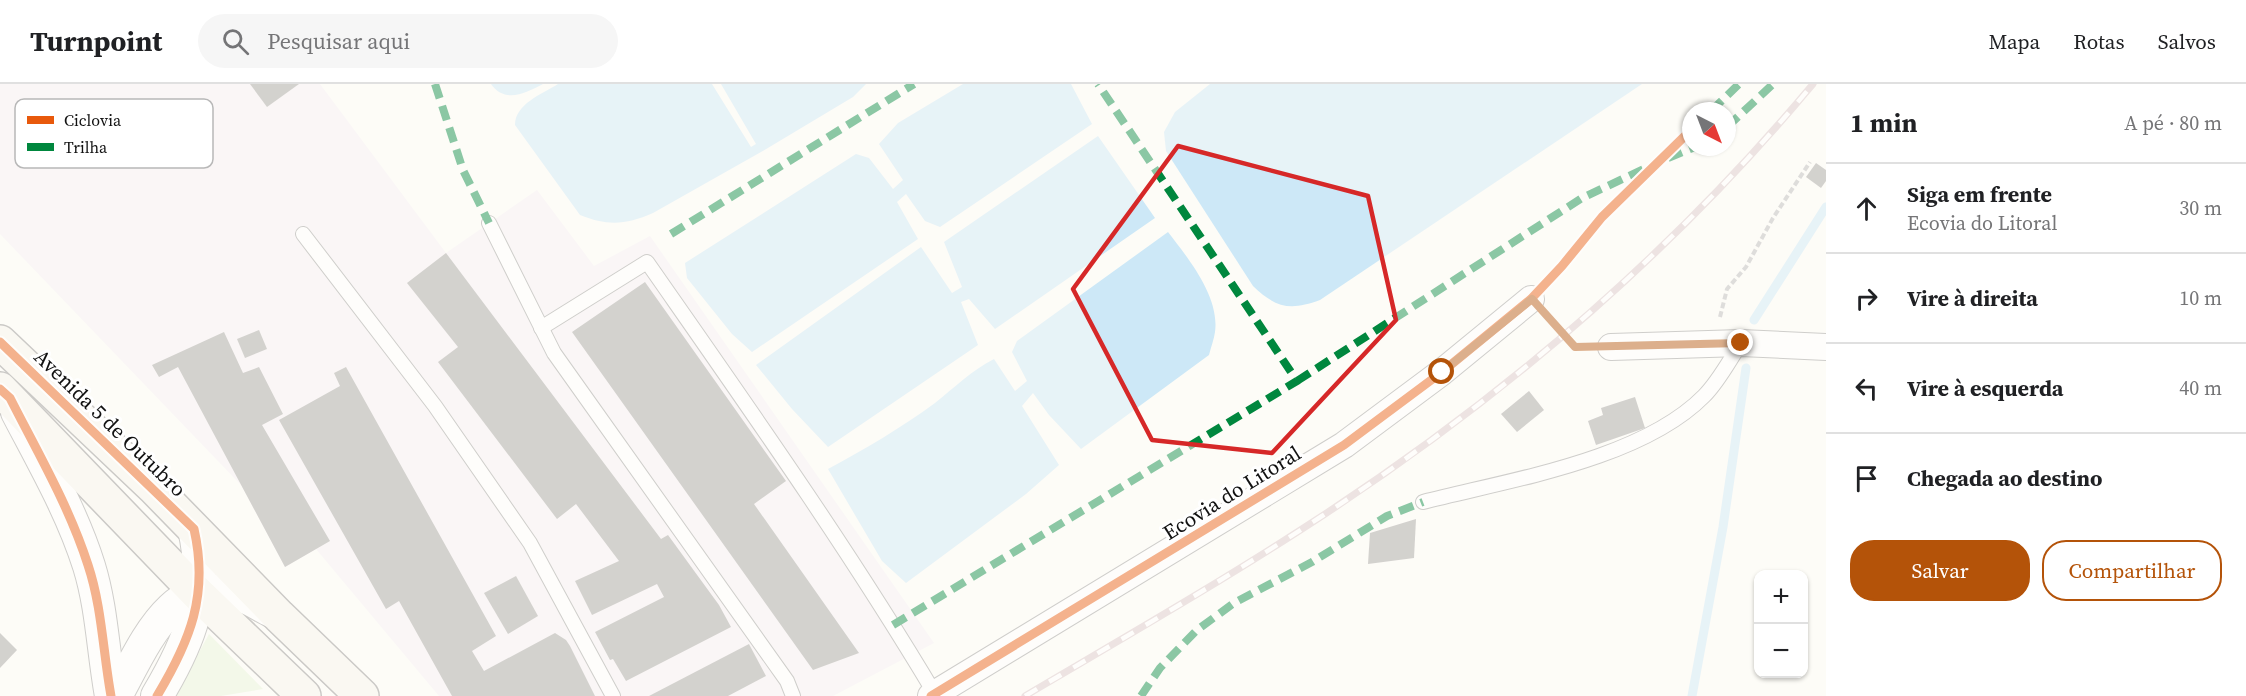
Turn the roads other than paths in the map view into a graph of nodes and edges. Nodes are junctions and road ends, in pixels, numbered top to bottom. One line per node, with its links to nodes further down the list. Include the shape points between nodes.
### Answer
1 (489, 223): 4 (lane)
2 (303, 234): 20 (lane, via 435,406 530,543)
3 (1532, 299): 14 (street, Ecovia do Litoral, via 1344,445)
4 (541, 328): 14 (lane, via 646,262 795,472); 21 (lane, via 554,353 787,681)
5 (0, 342): 11 (main road, Avenida 5 de Outubro)
6 (1741, 343): 7 (street); 8 (street); 10 (lane, via 1705,395 1678,419 1646,437 1577,463)
7 (1611, 347)
8 (1826, 347)
9 (5, 394): 12 (main road); 15 (street, via 60,497 89,566 100,612)
10 (1423, 502)
11 (194, 529): 12 (street, via 200,555); 13 (main road, Avenida 5 de Outubro)
12 (197, 592): 13 (street, via 243,596); 16 (street, via 166,611); 17 (street, via 190,633); 18 (main road)
13 (279, 616): 19 (main road, Avenida 5 de Outubro)
14 (933, 695)
15 (111, 696)
16 (116, 696)
17 (157, 696)
18 (304, 696)
19 (362, 696)
20 (613, 696)
21 (793, 696)

